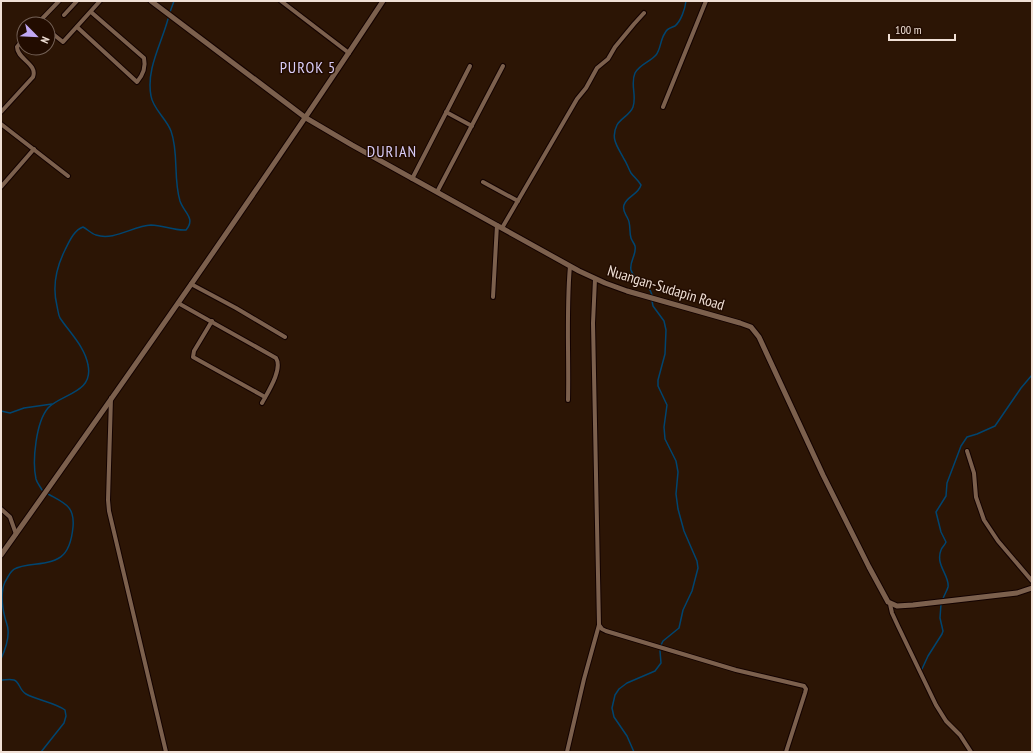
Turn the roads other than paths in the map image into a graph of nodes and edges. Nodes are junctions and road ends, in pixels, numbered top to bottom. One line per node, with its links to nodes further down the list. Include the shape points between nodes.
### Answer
1 (59, 1): 11 (street)
2 (77, 1): 10 (street)
3 (100, 1): 8 (street)
4 (151, 1): 21 (street, Nuangan-Sudapin Road)
5 (281, 1): 14 (street)
6 (383, 1): 14 (street)
7 (706, 1): 18 (street)
8 (91, 12): 12 (street); 12 (street, via 144,58 142,76 137,82)
9 (644, 13): 30 (street, via 615,46 608,59 597,68)
10 (64, 15)
11 (45, 16)
12 (77, 27): 13 (street, via 63,42)
13 (56, 36)
14 (349, 53): 21 (street)
15 (22, 56): 19 (street, via 33,68 33,77)
16 (470, 66): 20 (street)
17 (503, 66): 23 (street)
18 (663, 107)
19 (1, 112)
20 (446, 112): 23 (street); 26 (street)
21 (306, 118): 26 (street, Nuangan-Sudapin Road); 35 (street)
22 (1, 124): 24 (street)
23 (472, 126): 29 (street)
24 (34, 149): 25 (street); 28 (street)
25 (68, 176)
26 (412, 178): 29 (street, Nuangan-Sudapin Road)
27 (483, 182): 30 (street)
28 (1, 187)
29 (437, 192): 31 (street, Nuangan-Sudapin Road)
30 (518, 201): 32 (street)
31 (497, 225): 32 (street, Nuangan-Sudapin Road); 36 (street)
32 (502, 228): 33 (street, Nuangan-Sudapin Road)
33 (570, 266): 34 (street, Nuangan-Sudapin Road); 42 (street, via 567,318)
34 (595, 279): 50 (street, Nuangan-Sudapin Road, via 627,291 740,322 756,331 869,567); 51 (street, via 593,308)
35 (191, 284): 37 (street); 39 (street)
36 (493, 297)
37 (178, 303): 38 (street); 41 (street)
38 (212, 321): 40 (street, via 276,358 278,371); 40 (street, via 193,357)
39 (285, 337)
40 (265, 397): 43 (street)
41 (111, 398): 46 (street); 52 (street, via 109,511)
42 (568, 400)
43 (262, 403)
44 (967, 451): 48 (street, via 974,473 976,497 984,520)
45 (1, 509): 46 (street, via 10,517)
46 (16, 534): 47 (street)
47 (1, 555)
48 (1032, 581)
49 (1032, 588): 50 (street, via 1016,593 977,598 902,606)
50 (890, 604): 55 (street, via 936,705)
51 (599, 625): 53 (street); 54 (street, via 606,631 736,670 804,686 805,693)
52 (166, 752)
53 (567, 752)
54 (786, 752)
55 (971, 752)

